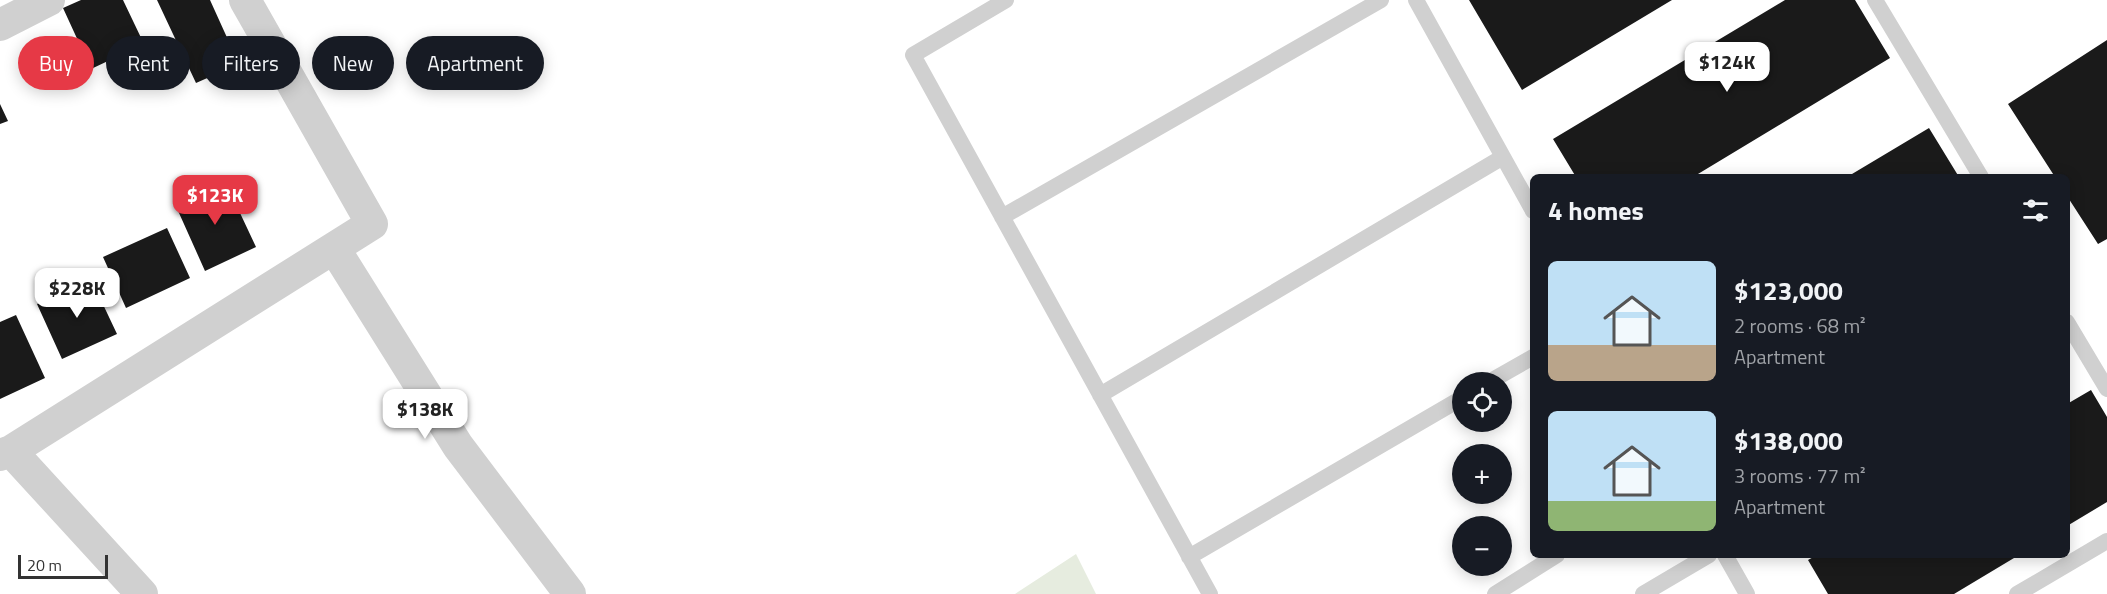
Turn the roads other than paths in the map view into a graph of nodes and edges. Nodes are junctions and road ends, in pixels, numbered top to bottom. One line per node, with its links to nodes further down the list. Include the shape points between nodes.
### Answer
1 (49, 0): 7 (street)
2 (244, 0): 12 (street, via 372,224)
3 (1006, 0): 11 (lane, via 914,55)
4 (1381, 0): 11 (lane)
5 (1416, 0): 8 (lane)
6 (1875, 0): 9 (lane)
7 (0, 25)
8 (1503, 157): 10 (lane); 17 (lane)
9 (1979, 174)
10 (1530, 206)
11 (1002, 217): 17 (lane)
12 (334, 248): 19 (street); 26 (street, via 458,446)
13 (2070, 327): 16 (lane)
14 (1530, 359): 15 (lane)
15 (1507, 372)
16 (2107, 389)
17 (1100, 395): 21 (lane)
18 (1452, 404): 21 (lane)
19 (5, 453): 25 (street)
20 (2107, 541): 31 (lane)
21 (1189, 557): 27 (lane)
22 (1552, 558): 28 (lane)
23 (1704, 558): 29 (lane)
24 (1727, 558): 30 (lane)
25 (142, 594)
26 (570, 594)
27 (1210, 594)
28 (1495, 594)
29 (1643, 594)
30 (1747, 594)
31 (2017, 594)

